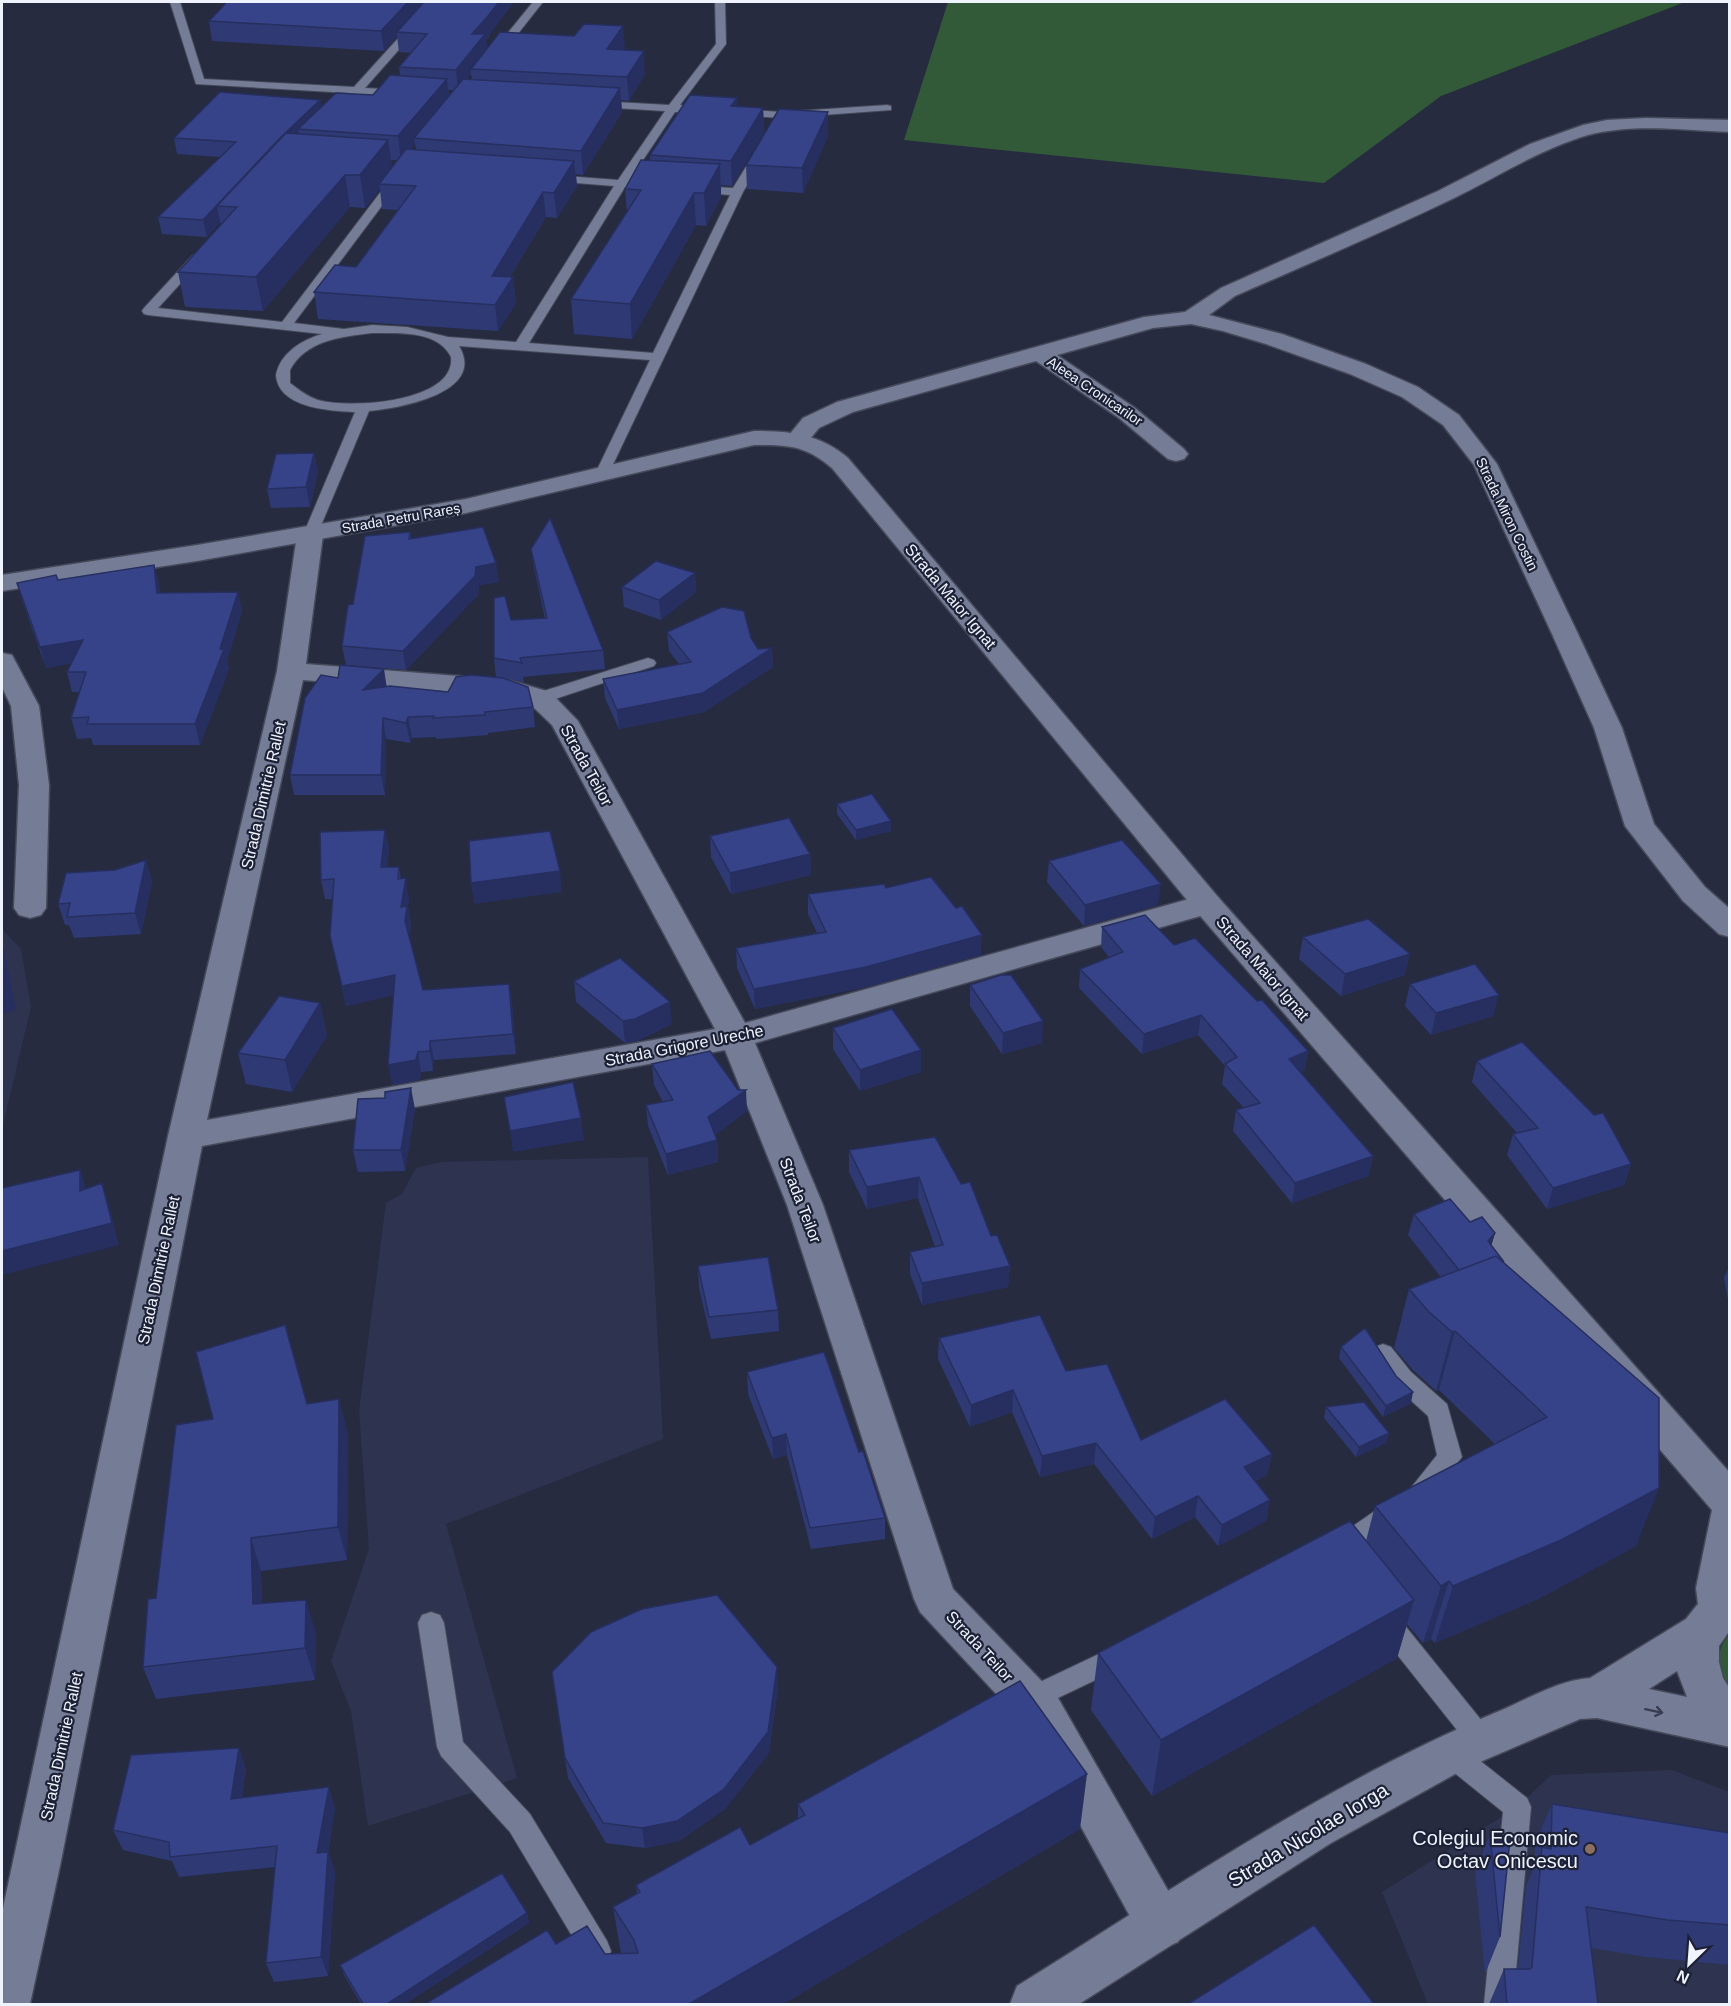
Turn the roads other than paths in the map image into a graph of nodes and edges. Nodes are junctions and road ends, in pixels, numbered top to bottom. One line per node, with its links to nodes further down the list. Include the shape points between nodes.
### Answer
1 (175, 2): 6 (lane, via 200,82)
2 (436, 2): 6 (lane)
3 (538, 2): 5 (lane)
4 (720, 2): 10 (lane, via 721,44)
5 (489, 62)
6 (358, 90): 7 (lane); 9 (lane)
7 (415, 94)
8 (590, 104): 10 (lane)
9 (342, 105)
10 (672, 108): 11 (lane, via 779,119); 16 (lane)
11 (887, 108)
12 (1730, 126): 19 (street, via 1646,124 1583,131 1537,148 1445,195 1228,292)
13 (765, 144): 17 (lane)
14 (406, 166): 20 (lane)
15 (537, 177): 16 (lane)
16 (621, 184): 17 (lane); 23 (lane)
17 (737, 192): 25 (lane)
18 (202, 252): 20 (lane, via 148,311)
19 (1191, 318): 24 (street, Strada Miron Costin, via 1152,322); 38 (street, Strada Miron Costin, via 1264,336 1358,369 1410,392 1451,420 1485,464 1550,602 1608,728 1641,826 1694,894)
20 (285, 326): 21 (lane)
21 (343, 333): 22 (lane, via 401,329); 26 (lane, via 320,339 287,360 282,372 284,384 312,402)
22 (445, 341): 23 (lane); 26 (lane, via 457,352 459,364 454,376 440,388 401,403)
23 (520, 346): 25 (lane)
24 (1040, 354): 27 (street, Strada Miron Costin, via 845,407 811,423); 28 (street, Aleea Cronicarilor, via 1112,400)
25 (657, 357): 29 (lane)
26 (363, 408): 30 (lane)
27 (797, 440): 29 (street, Strada Petru Rareș, via 754,438); 36 (street, Strada Maior Ignat, via 824,447 840,463)
28 (1176, 454)
29 (602, 474): 30 (street, Strada Petru Rareș, via 466,506)
30 (310, 535): 31 (street, Strada Petru Rareș); 34 (street, Strada Dimitrie Rallet)
31 (2, 583)
32 (2, 661): 37 (street, via 25,706 34,785)
33 (648, 663): 35 (lane)
34 (291, 671): 35 (street, Strada Teilor, via 509,688); 40 (street, Strada Dimitrie Rallet)
35 (540, 698): 39 (street, Strada Teilor, via 564,721)
36 (1207, 904): 39 (street, Strada Grigore Ureche); 42 (street, Strada Maior Ignat)
37 (30, 908)
38 (1730, 927)
39 (736, 1037): 40 (street, Strada Grigore Ureche); 50 (street, Strada Teilor, via 805,1205 935,1599)
40 (186, 1136): 55 (street, Strada Dimitrie Rallet)
41 (1383, 1353): 44 (lane, via 1403,1379 1438,1412 1450,1457 1421,1492)
42 (1730, 1502)
43 (1730, 1515): 46 (street, via 1717,1588)
44 (1333, 1560)
45 (1369, 1600): 52 (lane)
46 (1717, 1617): 49 (street, Strada Nicolae Iorga); 51 (street, via 1697,1646 1696,1662 1708,1696)
47 (431, 1623): 54 (lane, via 450,1747 520,1823)
48 (1143, 1644): 50 (lane)
49 (1597, 1698): 51 (street, Strada Nicolae Iorga, one-way to 51); 52 (street, Strada Nicolae Iorga, via 1579,1699)
50 (1030, 1699): 53 (street, Strada Teilor, via 1042,1712)
51 (1730, 1725)
52 (1466, 1746): 53 (street, Strada Nicolae Iorga, via 1314,1827); 57 (lane, via 1517,1807)
53 (1161, 1925): 56 (street, Strada Nicolae Iorga)
54 (613, 1976)
55 (5, 2004)
56 (1035, 2004)
57 (1499, 2004)

